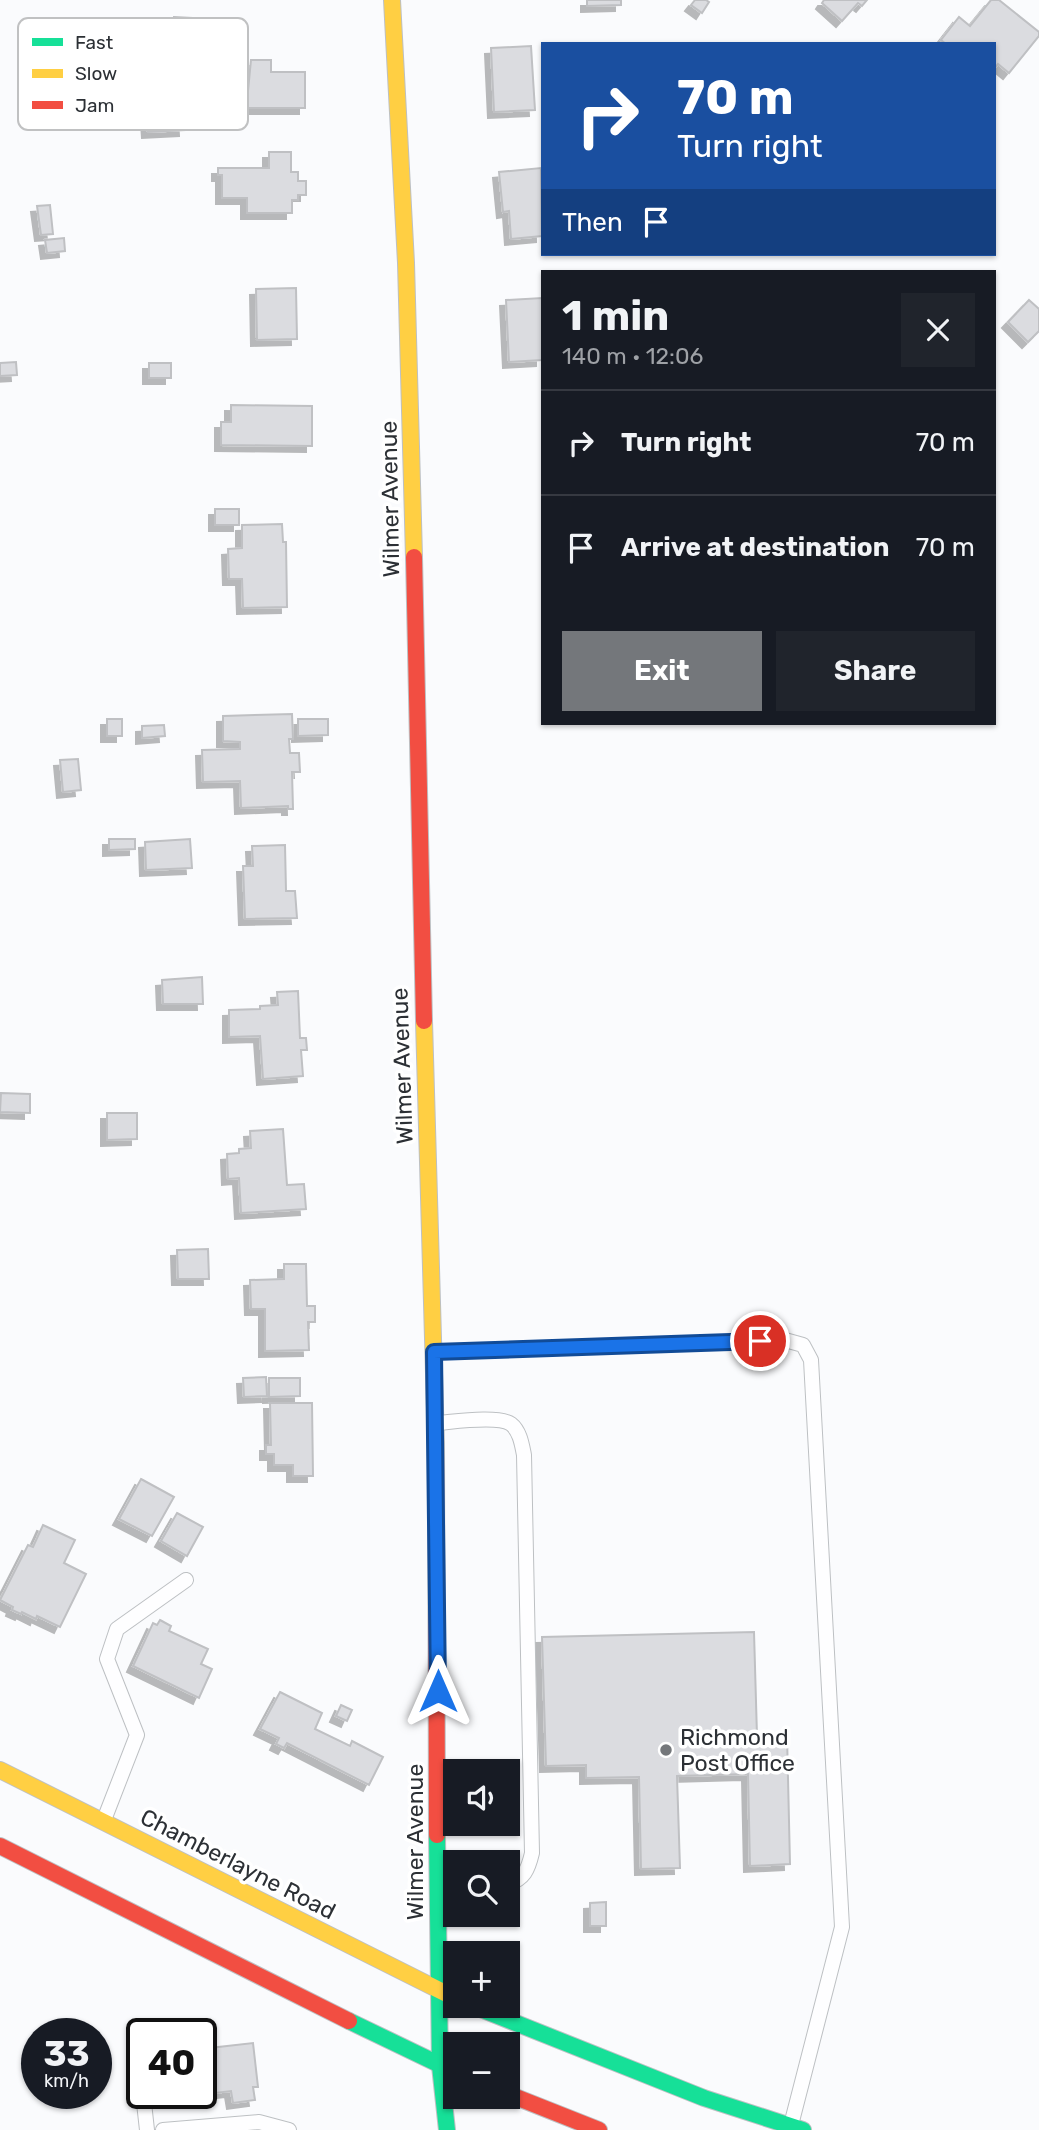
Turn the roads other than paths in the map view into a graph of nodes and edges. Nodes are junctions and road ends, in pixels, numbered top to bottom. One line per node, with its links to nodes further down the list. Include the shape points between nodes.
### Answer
1 (392, 0): 2 (street, Wilmer Avenue, via 412,428)
2 (434, 1352): 3 (street, Wilmer Avenue); 19 (lane, via 785,1340 803,1345 811,1360 842,1927)
3 (436, 1423): 8 (street, Wilmer Avenue); 9 (lane, via 497,1419 511,1424 524,1455 531,1853 528,1869)
4 (186, 1580): 6 (lane, via 117,1629 107,1659 137,1735)
5 (0, 1770): 6 (street, Chamberlayne Road)
6 (104, 1822): 11 (street, Chamberlayne Road)
7 (0, 1846): 15 (street)
8 (446, 1850)
9 (520, 1879)
10 (444, 1927): 11 (street, Wilmer Avenue)
11 (438, 1990): 12 (street, Chamberlayne Road); 14 (street, Wilmer Avenue)
12 (443, 1992)
13 (503, 2018): 19 (street, via 704,2098)
14 (443, 2032)
15 (443, 2067)
16 (520, 2099): 24 (street)
17 (145, 2109): 20 (lane)
18 (447, 2109): 23 (street, Wilmer Avenue)
19 (797, 2128)
20 (147, 2130)
21 (163, 2130): 22 (lane, via 259,2122)
22 (289, 2130)
23 (447, 2130)
24 (598, 2130)

